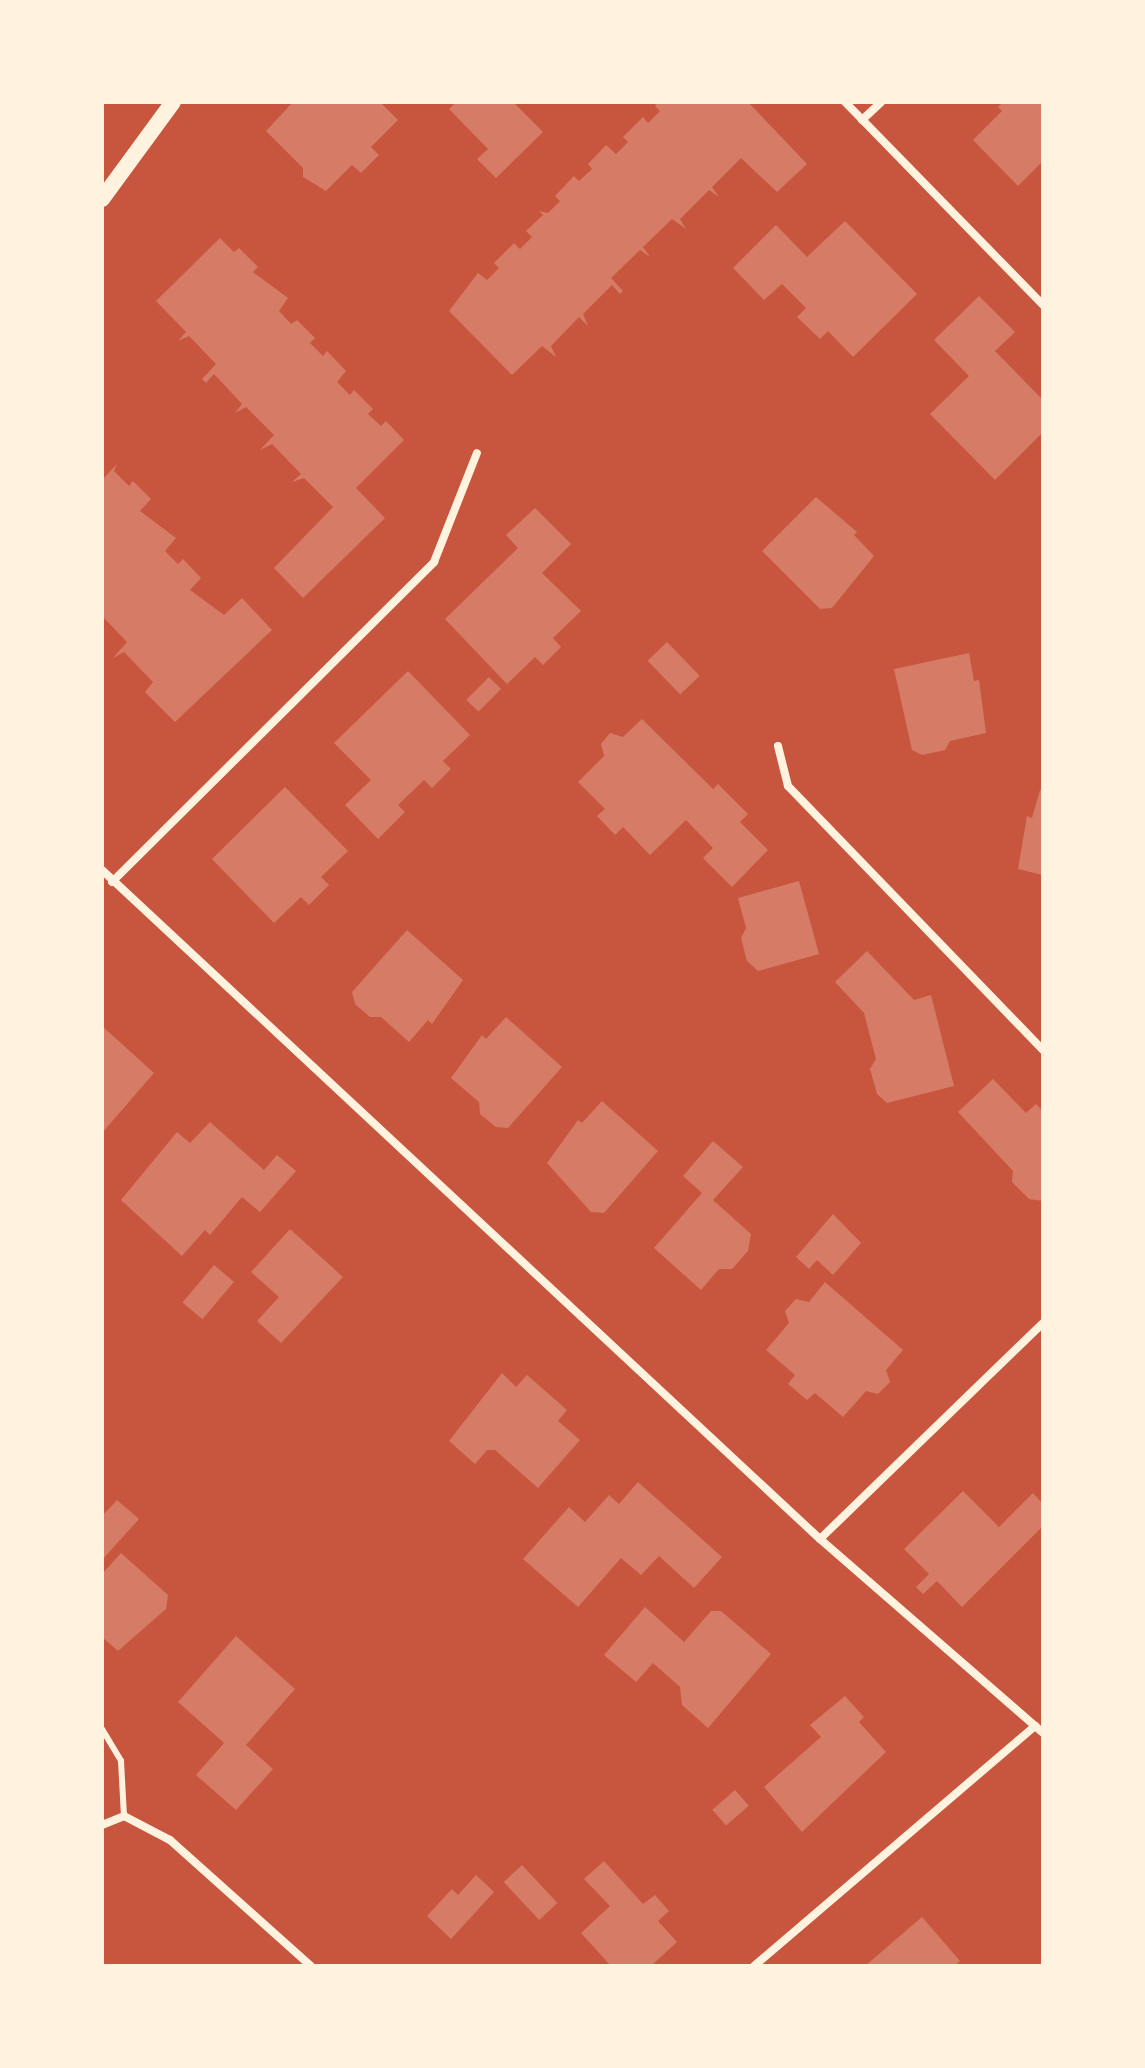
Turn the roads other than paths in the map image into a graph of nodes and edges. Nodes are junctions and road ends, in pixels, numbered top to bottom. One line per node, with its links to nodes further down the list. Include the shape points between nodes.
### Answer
1 (173, 102): 5 (main road)
2 (845, 102): 4 (street)
3 (881, 102): 4 (street)
4 (862, 120): 6 (street)
5 (102, 199)
6 (1043, 305)
7 (477, 453): 11 (street, via 434,562)
8 (778, 746): 12 (street, via 788,786)
9 (102, 870): 11 (street)
10 (102, 880): 11 (lane)
11 (112, 882): 14 (street)
12 (1043, 1050)
13 (1043, 1323): 14 (street)
14 (820, 1539): 15 (street)
15 (1035, 1726): 17 (street); 21 (street)
16 (102, 1729): 18 (lane, via 121,1761)
17 (1043, 1733)
18 (124, 1816): 19 (street); 20 (street, via 170,1840)
19 (102, 1825)
20 (311, 1966)
21 (754, 1966)

